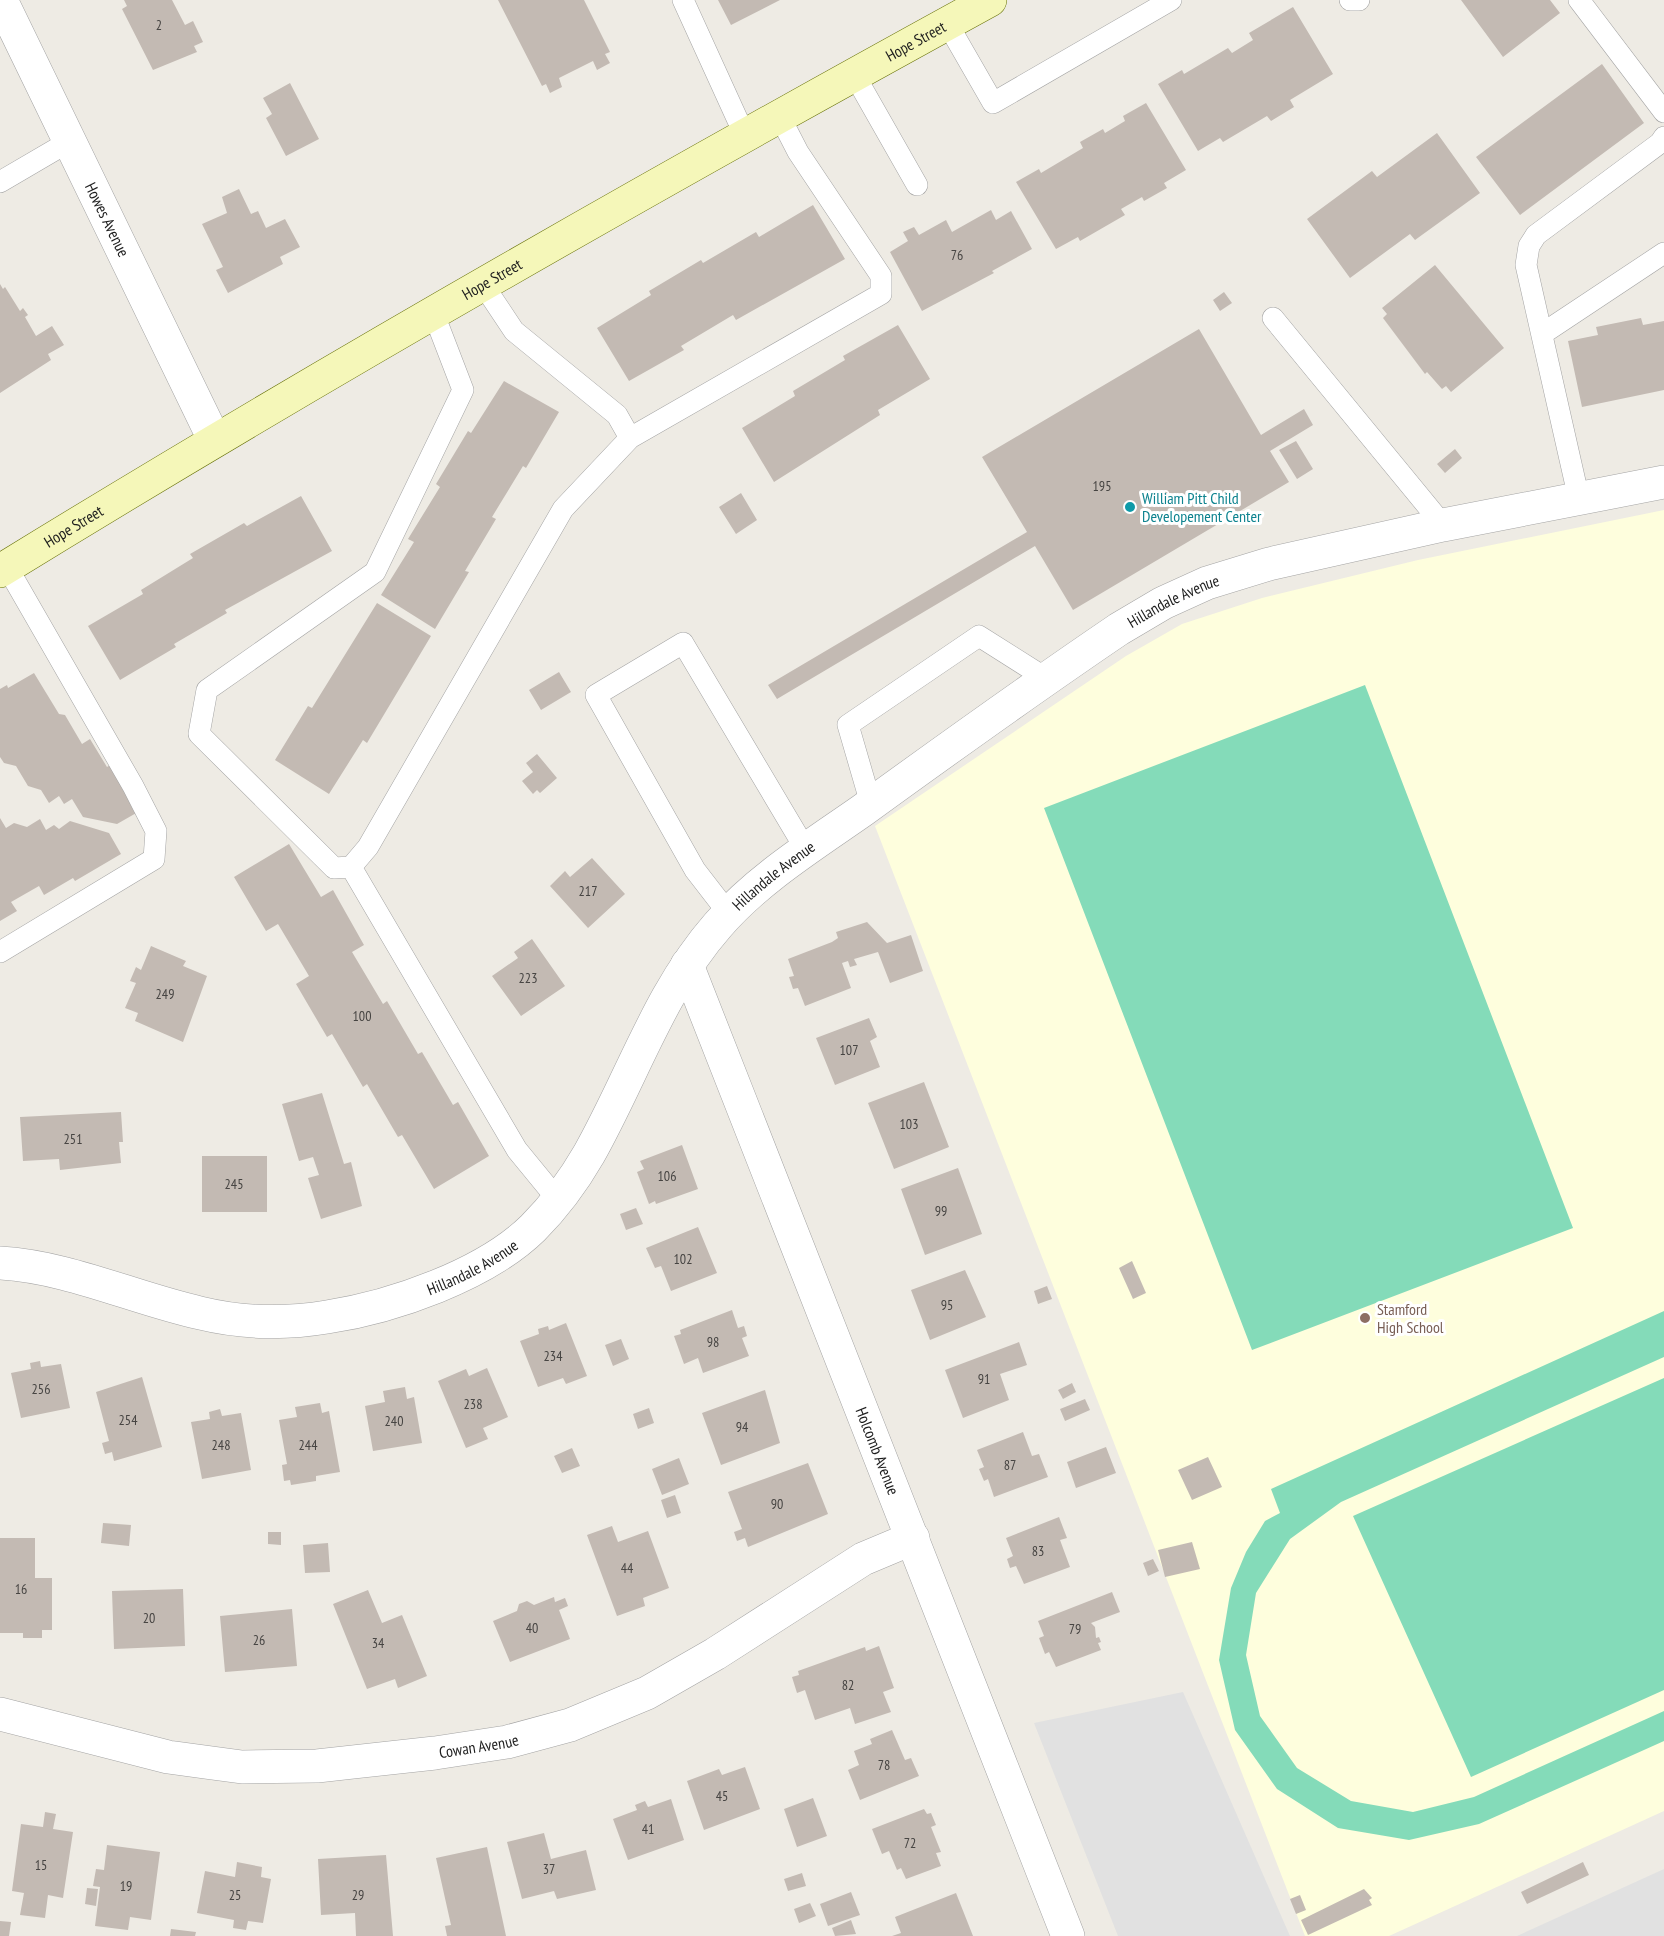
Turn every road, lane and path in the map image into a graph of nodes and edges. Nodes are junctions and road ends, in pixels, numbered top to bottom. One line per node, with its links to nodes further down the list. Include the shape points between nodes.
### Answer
1 (1, 0): 14 (street, Howes Avenue)
2 (683, 0): 12 (lane)
3 (990, 0): 8 (main road, Hope Street)
4 (1171, 0): 8 (lane, via 993,103)
5 (1350, 0): 6 (lane)
6 (1359, 0)
7 (1579, 0): 10 (lane)
8 (947, 23): 9 (main road, Hope Street)
9 (855, 76): 11 (main road, Hope Street); 16 (lane)
10 (1664, 112)
11 (780, 117): 12 (main road, Hope Street); 22 (lane, via 798,152 882,276 881,294)
12 (745, 136): 18 (main road, Hope Street)
13 (1664, 137): 21 (lane, via 1536,235 1529,246 1526,265)
14 (70, 141): 15 (lane); 23 (street, Howes Avenue)
15 (0, 182)
16 (917, 184)
17 (1664, 254): 21 (lane)
18 (482, 283): 19 (main road, Hope Street); 22 (lane, via 514,331 617,416)
19 (433, 312): 23 (main road, Hope Street); 31 (lane, via 463,390 375,572 207,690 199,735 334,868)
20 (1273, 318): 26 (lane)
21 (1542, 334): 25 (lane)
22 (630, 438): 31 (lane, via 563,509 369,847)
23 (214, 439): 27 (main road, Hope Street)
24 (1664, 482): 25 (street, Hillandale Avenue)
25 (1579, 499): 26 (street, Hillandale Avenue)
26 (1443, 525): 28 (street, Hillandale Avenue, via 1269,564 1207,583 1136,619)
27 (3, 569): 33 (lane, via 134,786 156,831 154,859)
28 (1047, 679): 29 (street, Hillandale Avenue); 29 (lane, via 979,636 848,725)
29 (871, 804): 30 (street, Hillandale Avenue)
30 (807, 850): 32 (street, Hillandale Avenue); 32 (lane, via 683,643 596,695 695,870)
31 (351, 867): 35 (lane, via 517,1150)
32 (729, 914): 34 (street, Hillandale Avenue)
33 (0, 952)
34 (687, 965): 35 (street, Hillandale Avenue, via 588,1155); 37 (street, Holcomb Avenue)
35 (558, 1200): 36 (street, Hillandale Avenue, via 531,1230 499,1254 451,1280 401,1300 325,1318 254,1322 201,1314 31,1265)
36 (0, 1263)
37 (913, 1538): 38 (street, Cowan Avenue, via 863,1559 716,1654 647,1693 570,1725 507,1742 318,1766 242,1767 168,1757); 39 (street, Holcomb Avenue)
38 (0, 1714)
39 (1068, 1936)

